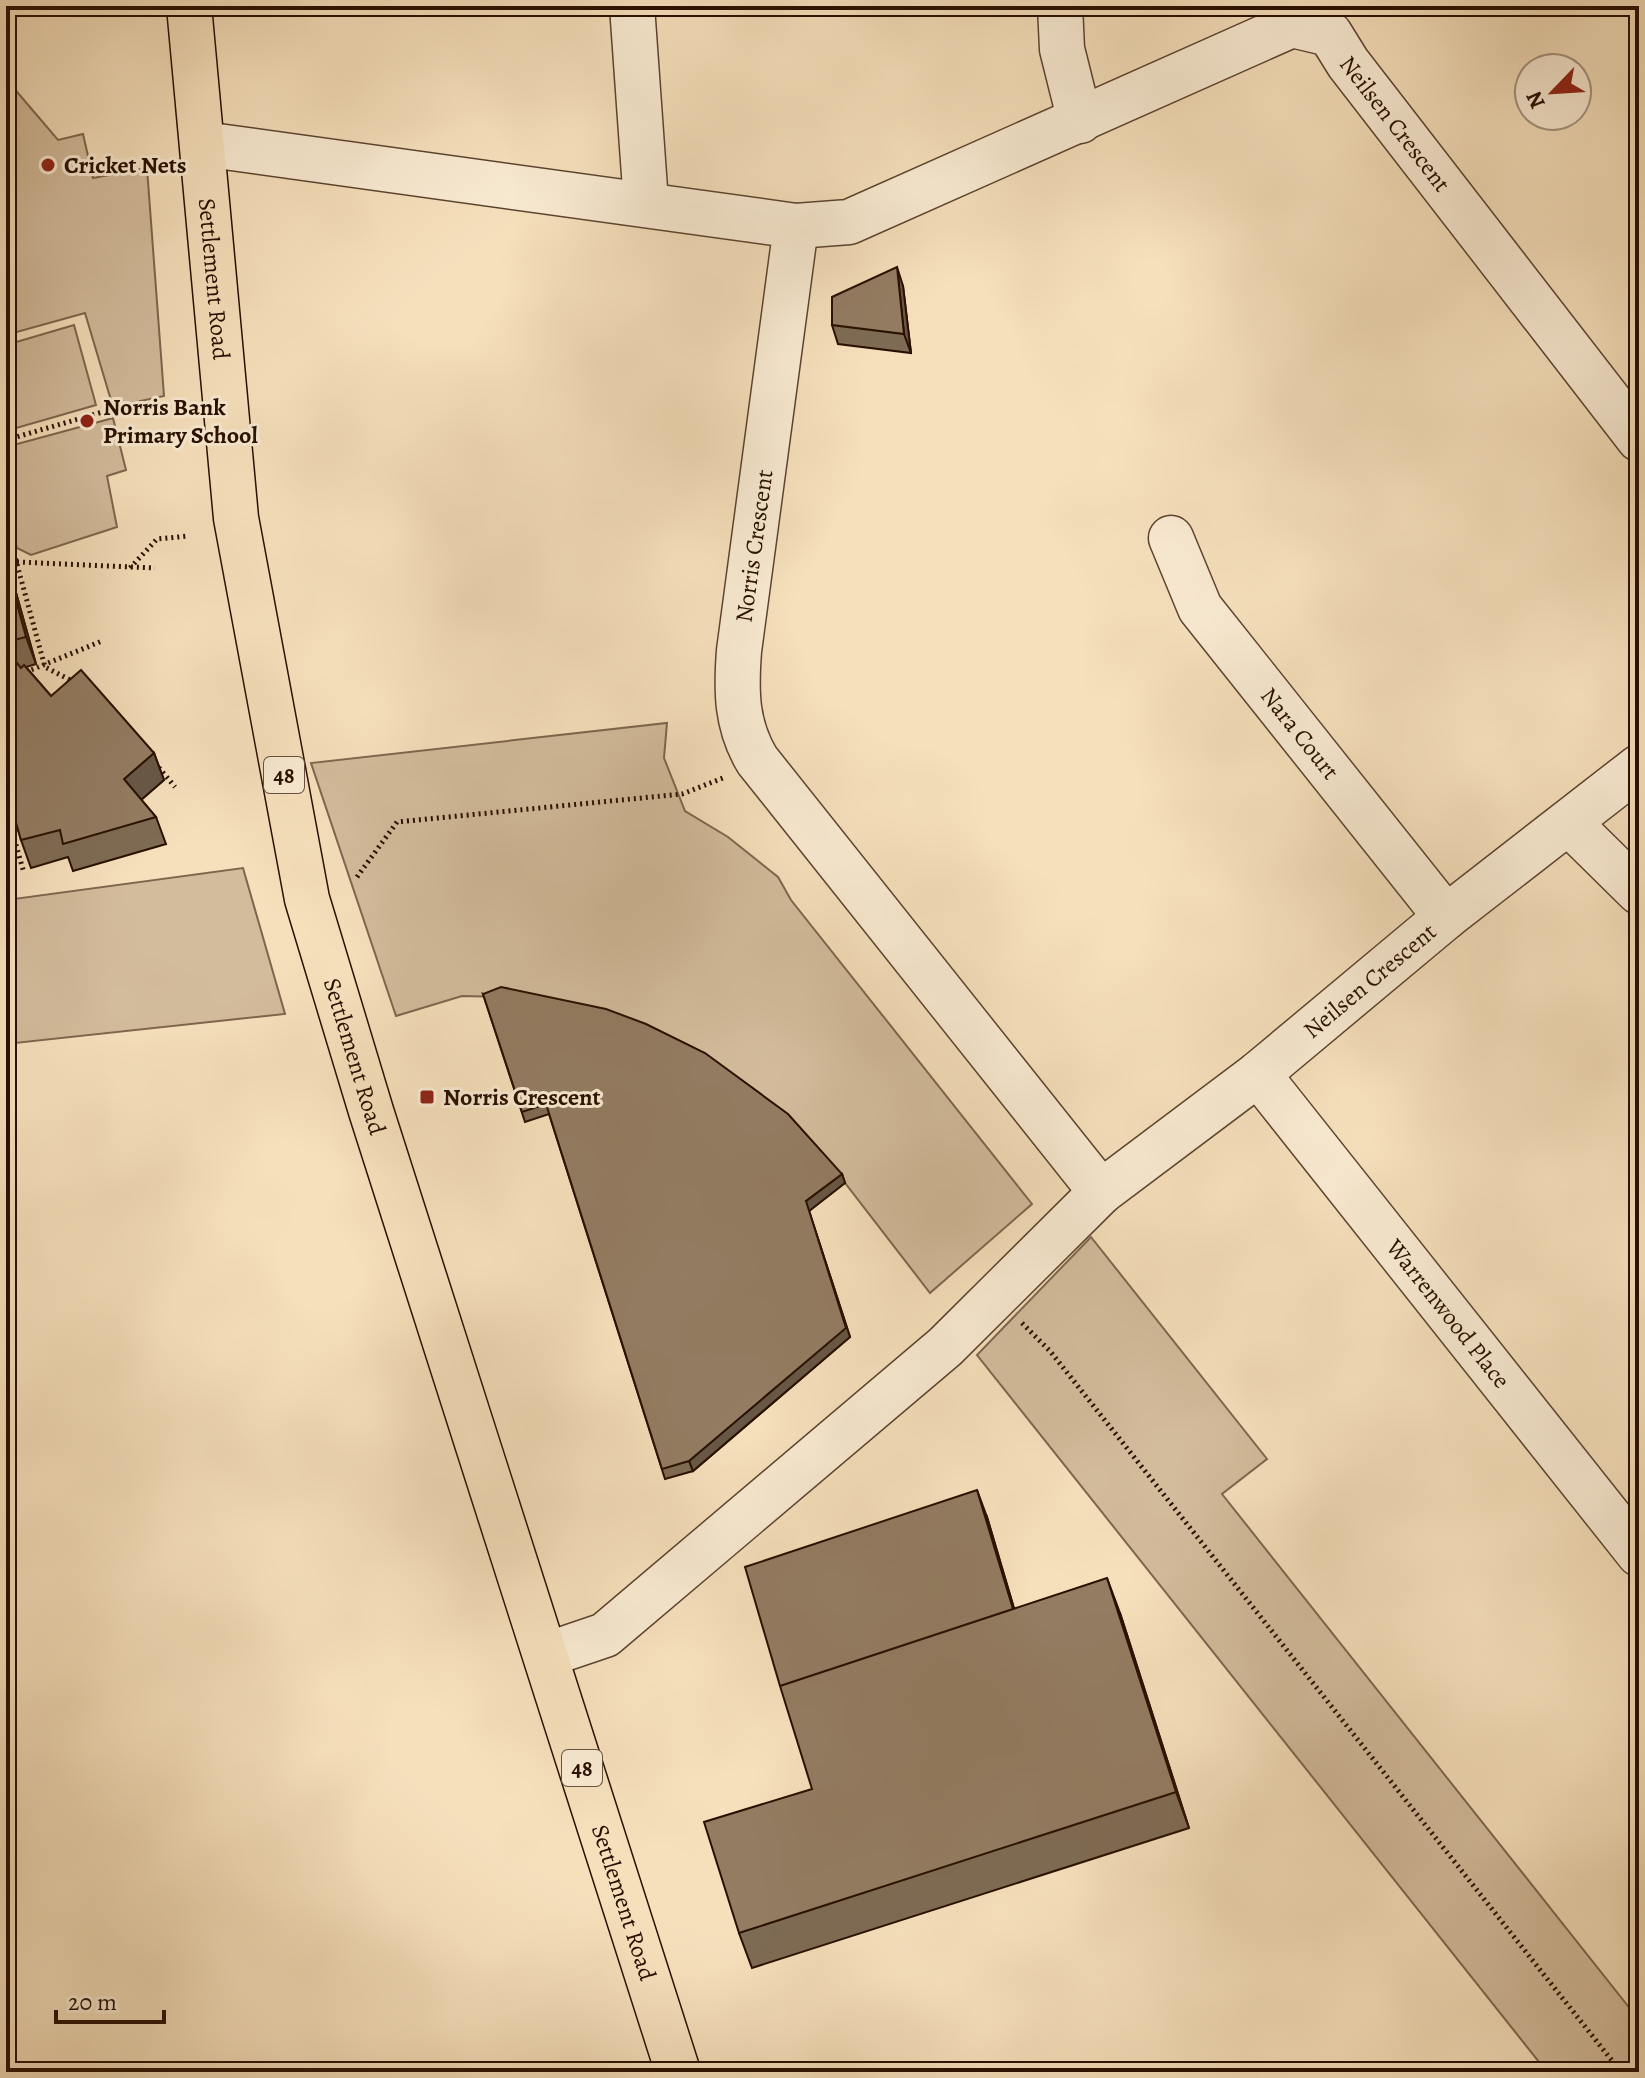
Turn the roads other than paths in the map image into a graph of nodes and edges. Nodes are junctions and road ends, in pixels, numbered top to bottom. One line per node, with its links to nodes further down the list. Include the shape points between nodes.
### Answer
1 (168, 6): 5 (street)
2 (189, 6): 5 (main road, Settlement Road / 48)
3 (632, 6): 8 (street)
4 (1060, 6): 6 (street, via 1062,49)
5 (195, 61): 7 (main road, Settlement Road / 48)
6 (1080, 121): 9 (street, Neilsen Crescent, via 849,222); 10 (street, Neilsen Crescent, via 1292,25 1330,34)
7 (203, 144): 8 (street); 19 (main road, Settlement Road / 48, via 236,518 307,899)
8 (646, 203): 9 (street)
9 (796, 226): 17 (street, Norris Crescent, via 737,681 742,729 757,760)
10 (1639, 439)
11 (1171, 538): 15 (street, Nara Court, via 1200,608)
12 (1639, 767): 13 (street, Neilsen Crescent)
13 (1570, 824): 14 (street); 15 (street, Neilsen Crescent)
14 (1639, 892)
15 (1446, 917): 16 (street, Neilsen Crescent)
16 (1258, 1074): 17 (street, Neilsen Crescent); 18 (street, Warrenwood Place)
17 (1101, 1192): 19 (street, via 945,1347 605,1635)
18 (1639, 1554)
19 (546, 1655): 20 (main road, Settlement Road / 48)
20 (677, 2072)

